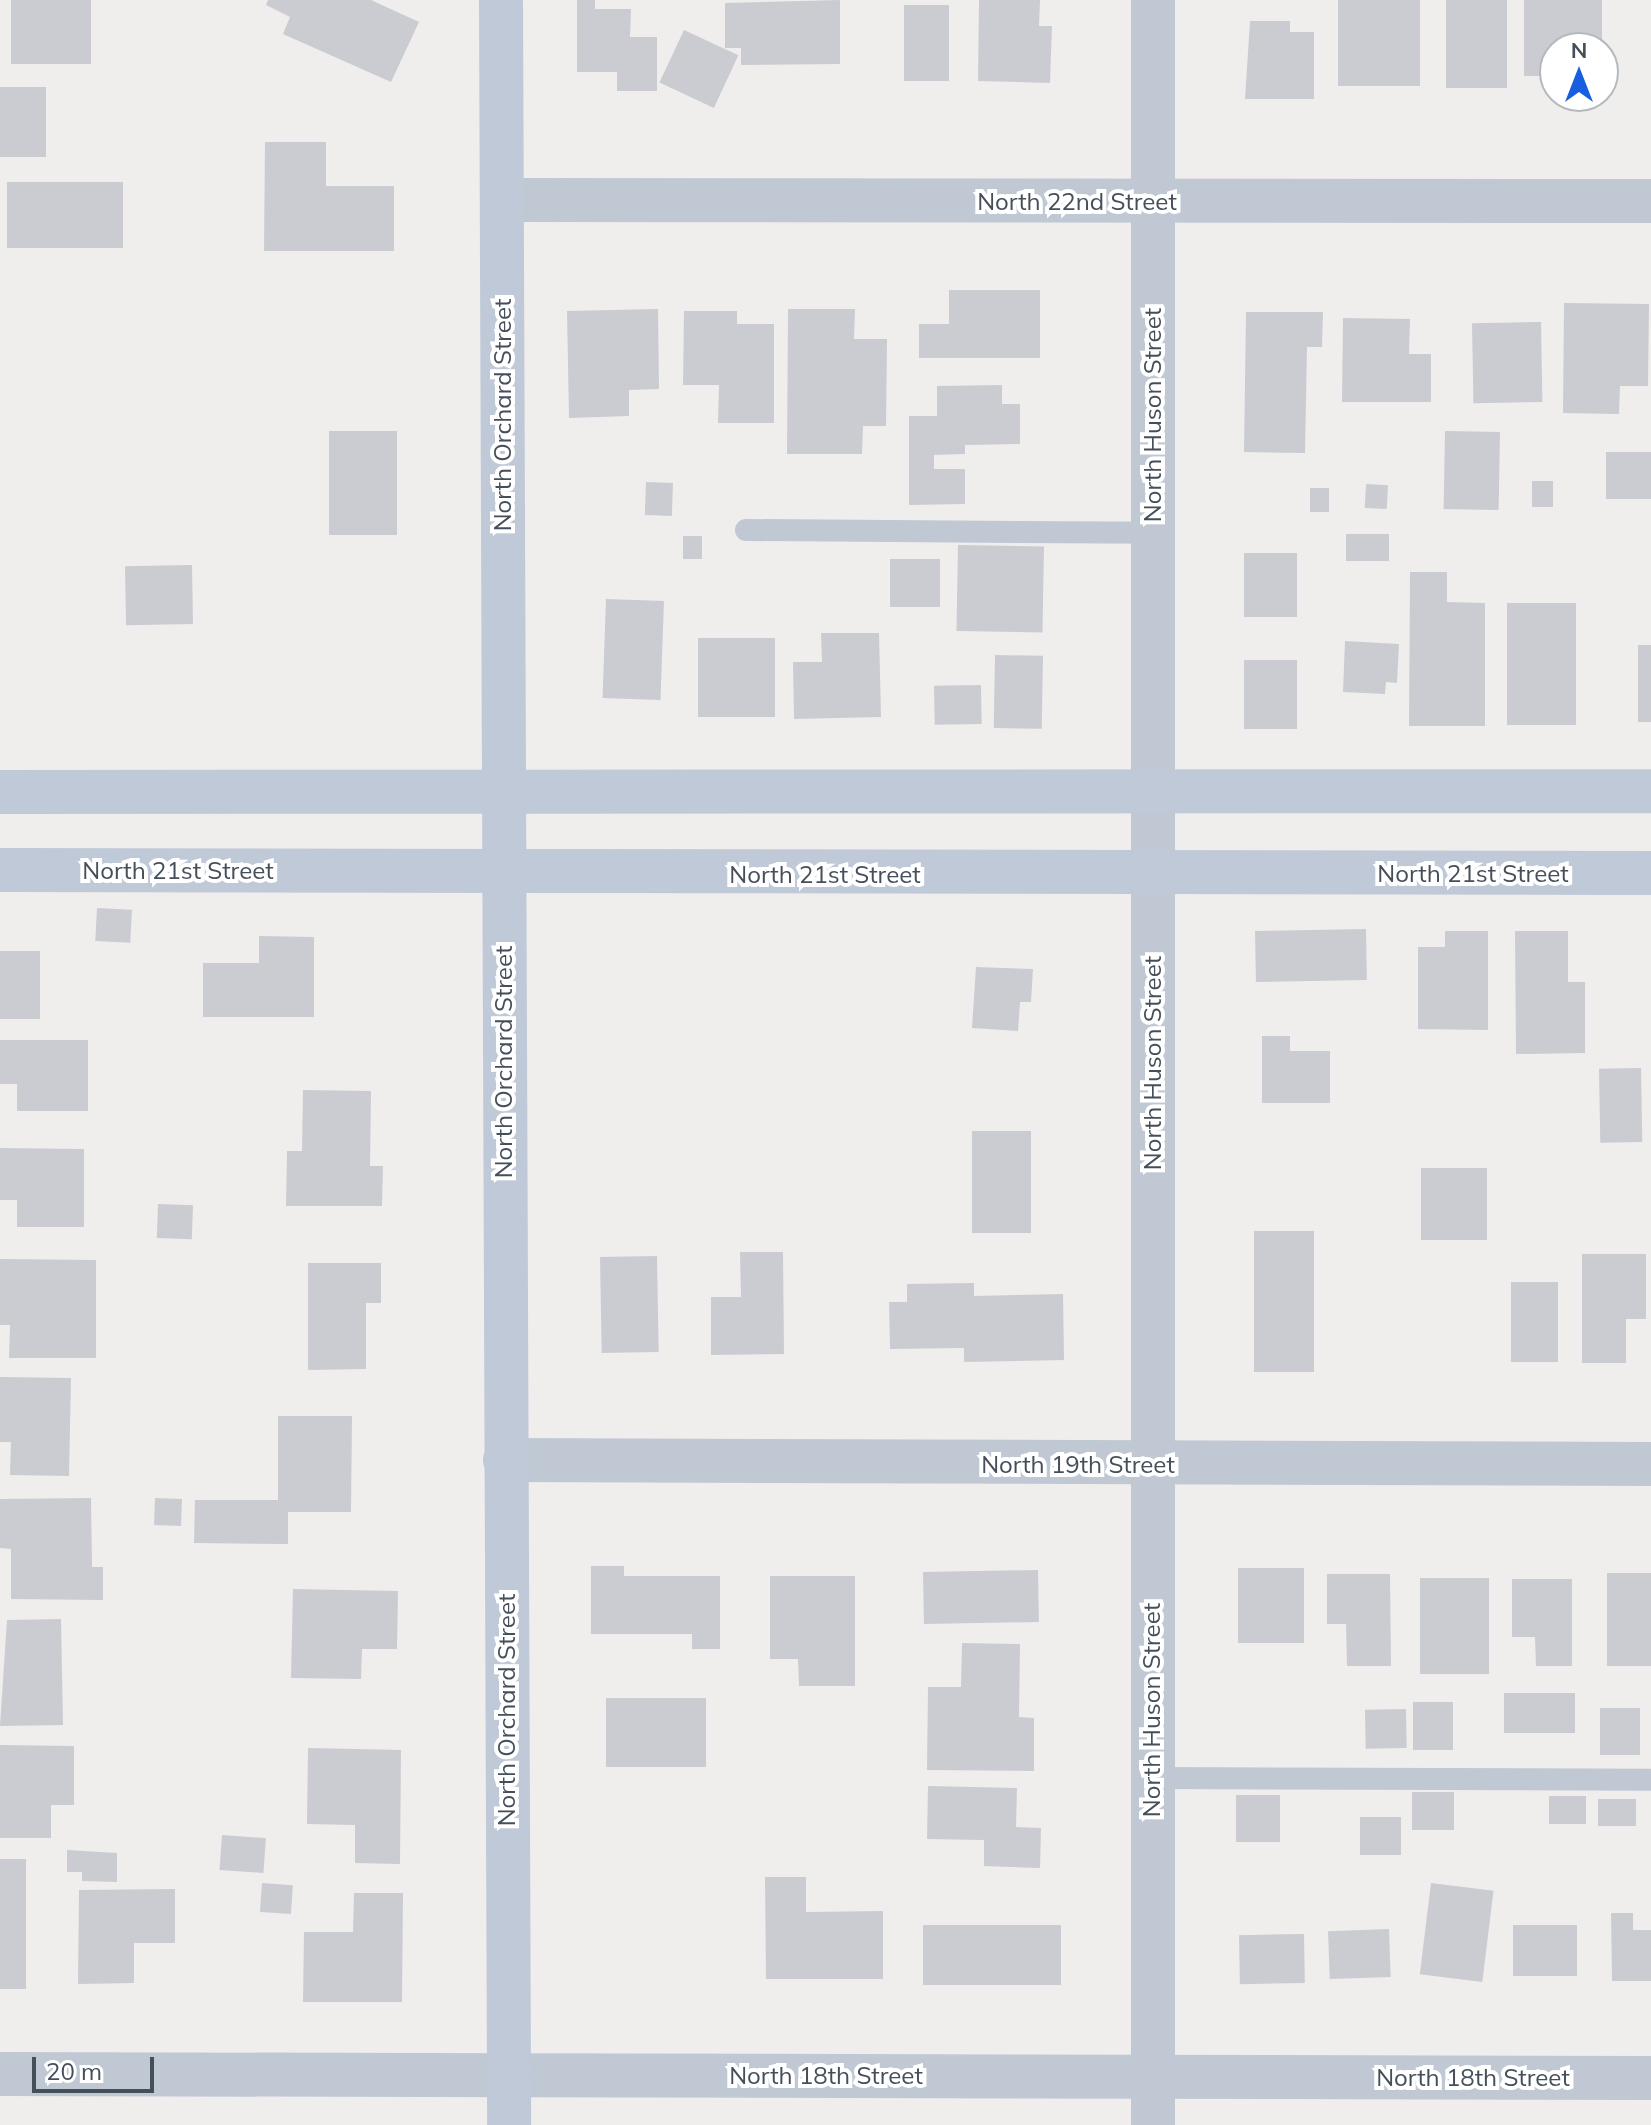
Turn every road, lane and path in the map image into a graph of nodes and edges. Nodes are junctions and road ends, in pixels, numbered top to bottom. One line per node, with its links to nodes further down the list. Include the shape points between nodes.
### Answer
1 (501, 0): 3 (main road, North Orchard Street)
2 (1153, 0): 5 (street, North Huson Street)
3 (503, 200): 5 (street, North 22nd Street); 10 (main road, North Orchard Street)
4 (1651, 201): 5 (street, North 22nd Street)
5 (1153, 203): 7 (street, North Huson Street)
6 (746, 530): 7 (lane)
7 (1154, 533): 11 (street, North Huson Street)
8 (1651, 791): 11 (main road)
9 (0, 792): 10 (main road)
10 (503, 792): 11 (main road); 14 (main road, North Orchard Street)
11 (1154, 792): 15 (street, North Huson Street)
12 (0, 870): 14 (main road, North 21st Street)
13 (1651, 873): 15 (main road, North 21st Street)
14 (504, 874): 15 (main road, North 21st Street); 16 (main road, North Orchard Street)
15 (1154, 876): 18 (street, North Huson Street)
16 (505, 1460): 18 (street, North 19th Street); 22 (main road, North Orchard Street)
17 (1651, 1464): 18 (street, North 19th Street)
18 (1152, 1466): 19 (street, North Huson Street)
19 (1152, 1778): 20 (lane); 23 (street, North Huson Street)
20 (1651, 1780)
21 (0, 2074): 22 (street, North 18th Street)
22 (509, 2075): 23 (street, North 18th Street); 25 (main road, North Orchard Street)
23 (1152, 2077): 24 (street, North 18th Street); 26 (street, North Huson Street)
24 (1651, 2078)
25 (509, 2125)
26 (1153, 2125)

